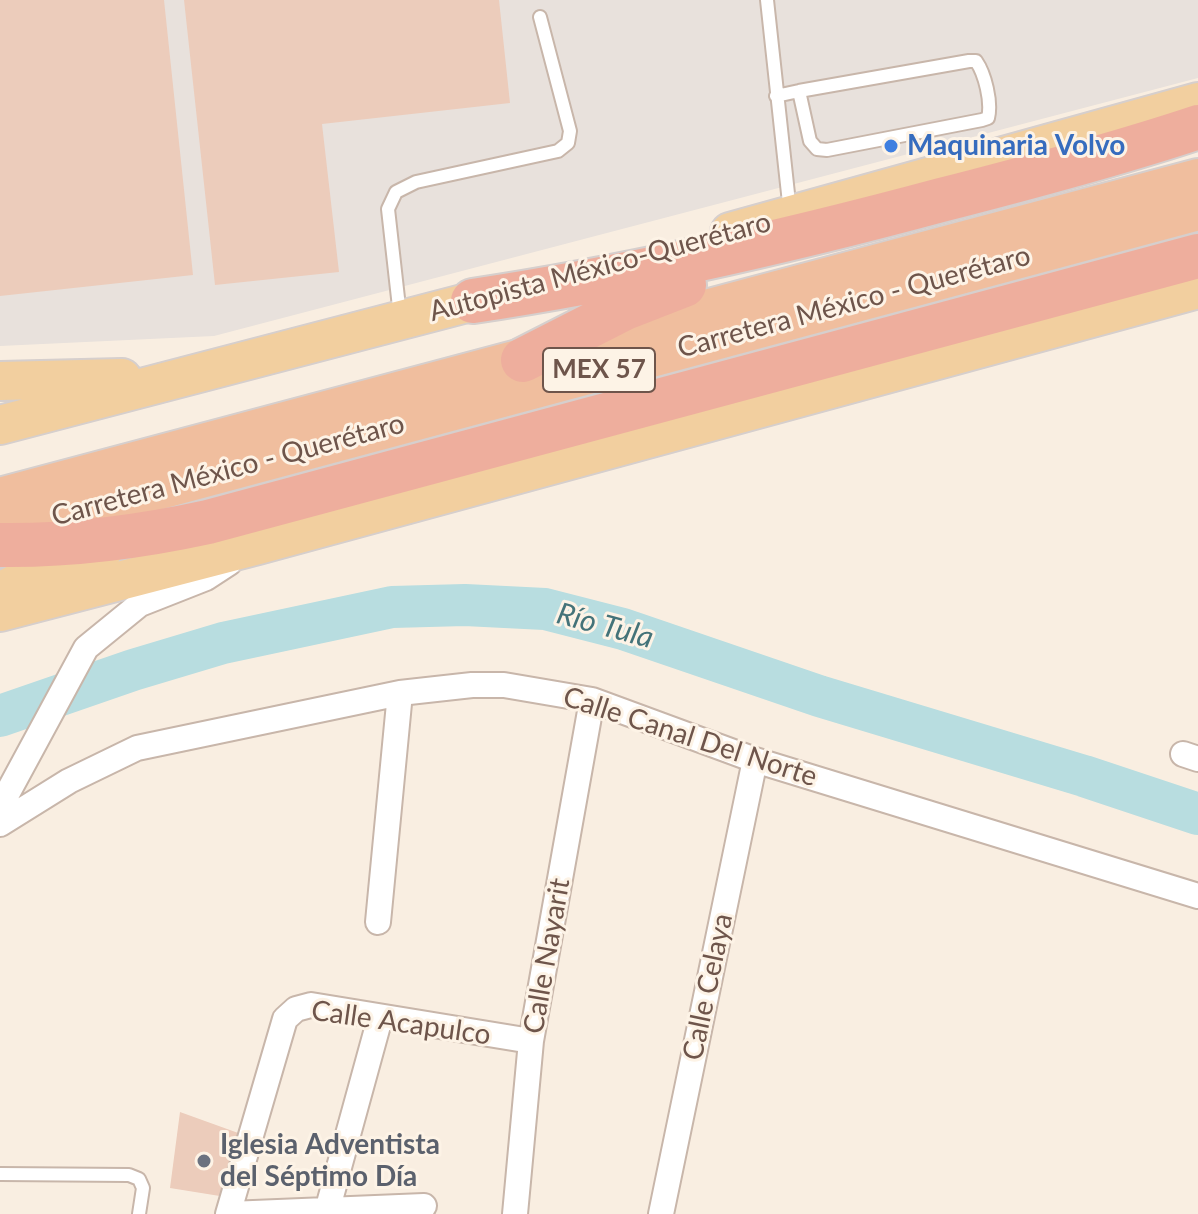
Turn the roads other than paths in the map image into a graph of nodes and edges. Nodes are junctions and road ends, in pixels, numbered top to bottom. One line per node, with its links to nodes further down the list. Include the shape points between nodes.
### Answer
1 (767, 0): 4 (lane)
2 (540, 17): 14 (lane, via 570,131 568,143 558,151 416,182 396,192 388,209)
3 (799, 91): 3 (lane, via 976,61 990,109 982,120 827,150 810,141); 4 (lane)
4 (776, 96): 9 (lane)
5 (1198, 102): 9 (main road, Autopista México-Querétaro)
6 (1198, 127): 10 (highway)
7 (1198, 179): 15 (highway, Carretera México - Querétaro / MEX 57)
8 (1198, 210): 20 (highway, Carretera México - Querétaro / MEX 57)
9 (790, 215): 13 (main road, Autopista México-Querétaro)
10 (848, 225): 13 (highway, via 676,266); 15 (highway, via 625,308)
11 (1198, 256): 21 (highway)
12 (1189, 288): 23 (main road)
13 (473, 301): 14 (main road, Autopista México-Querétaro)
14 (401, 320): 16 (main road, Autopista México-Querétaro)
15 (523, 360): 19 (highway, Carretera México - Querétaro / MEX 57)
16 (180, 377): 17 (main road); 18 (main road, Autopista México-Querétaro)
17 (0, 381)
18 (0, 425)
19 (0, 498)
20 (0, 532)
21 (151, 534): 22 (highway, via 77,544); 25 (main road)
22 (0, 545)
23 (258, 545): 24 (main road); 31 (street, via 206,578 140,604 86,648)
24 (86, 590): 26 (main road); 27 (main road)
25 (0, 592)
26 (0, 612)
27 (0, 638)
28 (400, 693): 29 (street, Calle Canal Del Norte, via 504,685); 32 (street, Calle Canal Del Norte, via 137,748 69,781); 34 (street)
29 (592, 700): 30 (street, Calle Canal Del Norte); 36 (street, Calle Nayarit)
30 (755, 760): 33 (street, Calle Canal Del Norte); 43 (street, Calle Celaya)
31 (0, 807)
32 (0, 824)
33 (1198, 896)
34 (378, 922)
35 (380, 1018): 36 (street, Calle Acapulco); 39 (street); 41 (street, Calle Acapulco, via 311,1005 285,1019)
36 (531, 1041): 42 (street, Calle Nayarit)
37 (0, 1174): 40 (lane, via 129,1175 143,1188)
38 (424, 1206): 39 (street)
39 (327, 1211): 41 (street)
40 (139, 1214)
41 (229, 1214)
42 (515, 1214)
43 (661, 1214)

